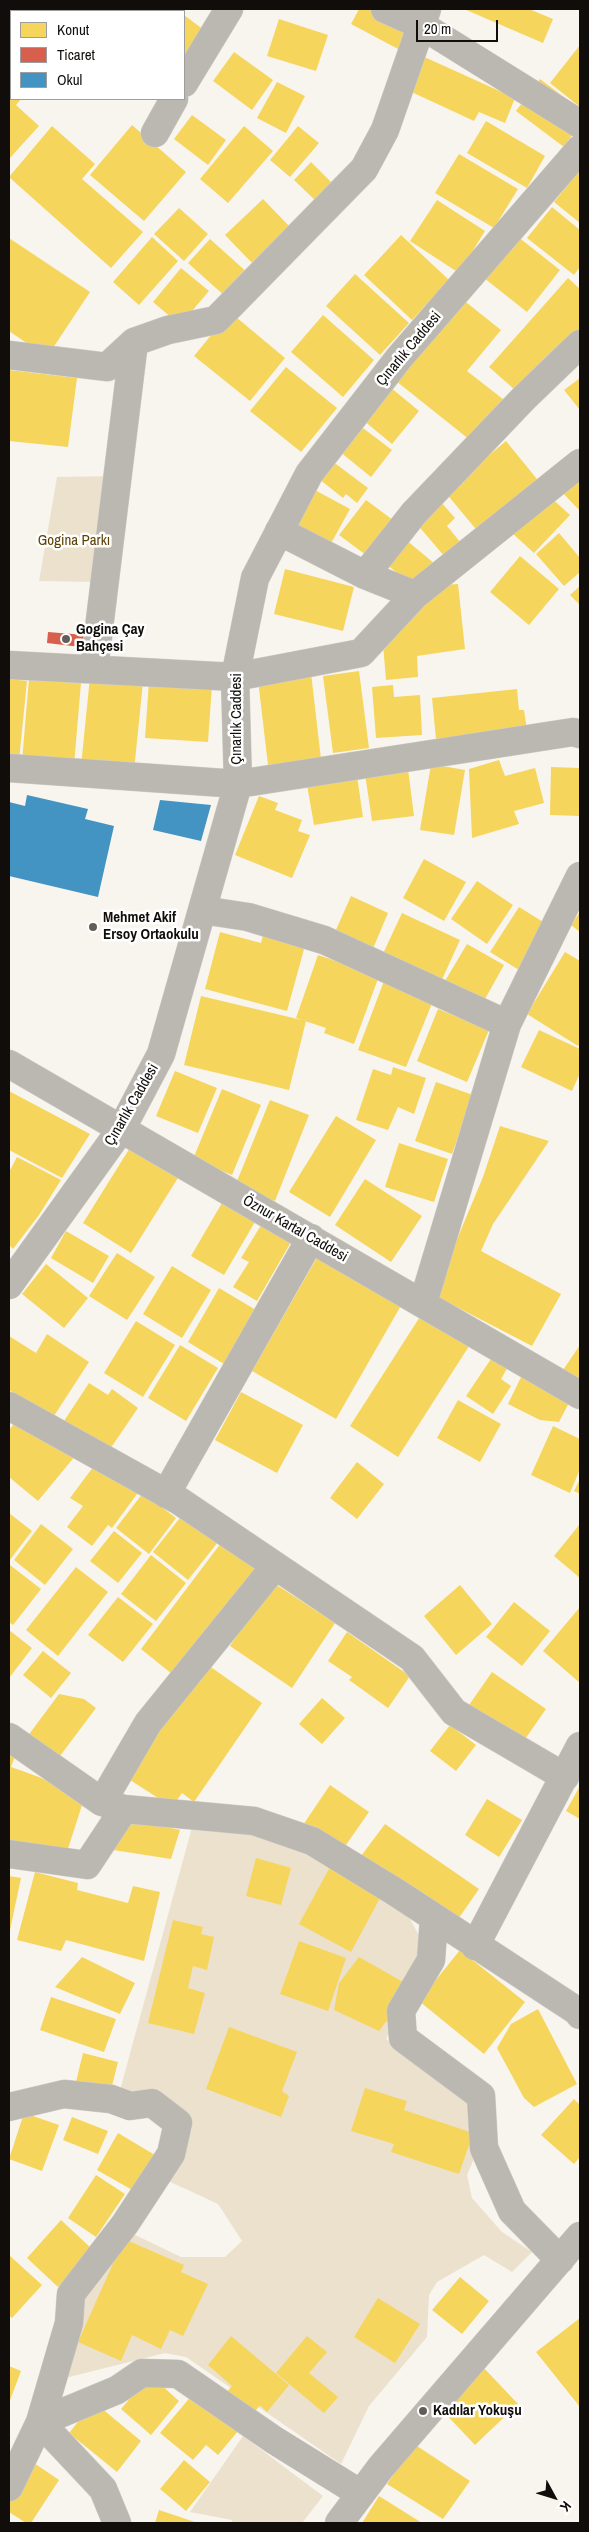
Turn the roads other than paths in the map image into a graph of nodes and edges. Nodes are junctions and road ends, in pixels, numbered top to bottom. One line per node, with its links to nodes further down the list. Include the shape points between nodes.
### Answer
1 (229, 9): 4 (street)
2 (385, 9): 3 (street)
3 (424, 17): 6 (street); 9 (street, via 385,130 364,169 216,320 168,330)
4 (185, 81)
5 (173, 100): 7 (street)
6 (580, 124)
7 (154, 133)
8 (580, 149): 13 (street, Çınarlık Caddesi, via 399,358 309,474)
9 (134, 342): 11 (street, via 107,367); 17 (street)
10 (580, 344): 14 (street, via 414,513)
11 (9, 355)
12 (580, 463): 15 (street)
13 (279, 531): 14 (street); 18 (street, Çınarlık Caddesi, via 255,578)
14 (365, 575): 15 (street)
15 (415, 595): 18 (street, via 362,653)
16 (9, 665): 17 (street)
17 (94, 670): 18 (street)
18 (235, 677): 21 (street, Çınarlık Caddesi)
19 (580, 734): 21 (street, via 573,732)
20 (9, 768): 21 (street)
21 (238, 784): 23 (street, Çınarlık Caddesi)
22 (580, 876): 24 (street)
23 (202, 910): 24 (street, via 248,917 324,940); 26 (street, Çınarlık Caddesi, via 161,1054)
24 (507, 1024): 29 (street)
25 (9, 1064): 26 (street, Öznur Kartal Caddesi)
26 (122, 1128): 27 (street, Öznur Kartal Caddesi); 28 (street, Çınarlık Caddesi)
27 (311, 1238): 29 (street, Öznur Kartal Caddesi); 32 (street)
28 (9, 1285)
29 (423, 1303): 30 (street, Öznur Kartal Caddesi)
30 (580, 1395)
31 (9, 1406): 32 (street)
32 (166, 1494): 33 (street)
33 (275, 1566): 36 (street, via 412,1658 454,1712); 37 (street, via 148,1723)
34 (9, 1737): 37 (street)
35 (580, 1746): 36 (street)
36 (565, 1777): 40 (street)
37 (113, 1805): 38 (street, via 87,1866); 39 (street, via 254,1820 312,1841)
38 (9, 1854)
39 (434, 1918): 40 (street); 44 (street, via 431,1960 401,2011 403,2038 481,2096 484,2148 512,2211)
40 (474, 1946): 41 (street)
41 (580, 2015)
42 (9, 2107): 45 (street, via 64,2094 111,2098 130,2106 152,2104 178,2123 171,2154 125,2224 71,2294 69,2323)
43 (580, 2236): 44 (street)
44 (560, 2260): 47 (street, via 479,2351)
45 (40, 2422): 46 (street); 47 (street, via 116,2390 142,2373 178,2374 274,2440); 48 (street, via 102,2489)
46 (9, 2487)
47 (361, 2494): 49 (street)
48 (117, 2523)
49 (339, 2523)

